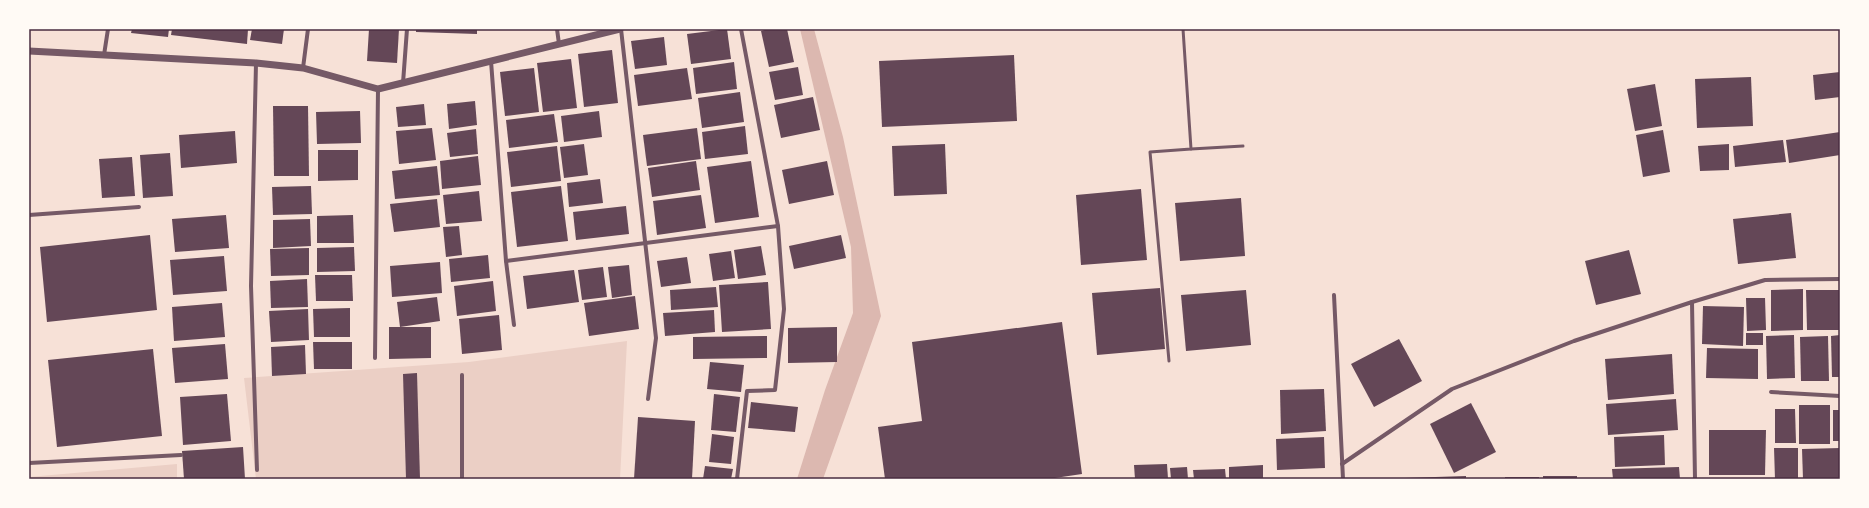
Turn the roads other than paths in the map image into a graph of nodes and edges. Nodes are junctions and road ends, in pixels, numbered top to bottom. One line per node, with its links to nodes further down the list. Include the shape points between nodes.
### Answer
1 (108, 29): 10 (street)
2 (308, 29): 13 (street)
3 (407, 29): 14 (street)
4 (557, 29): 8 (street)
5 (620, 29): 8 (street); 21 (street)
6 (741, 29): 20 (street)
7 (1182, 29): 17 (lane)
8 (559, 44): 11 (street)
9 (29, 51): 10 (street)
10 (104, 55): 12 (street)
11 (491, 61): 14 (street); 22 (street)
12 (256, 63): 13 (street); 36 (street, via 251,286)
13 (303, 68): 15 (street)
14 (403, 83): 15 (street)
15 (378, 89): 27 (street)
16 (1243, 146): 17 (lane)
17 (1191, 149): 28 (lane, via 1150,152)
18 (139, 207): 19 (street)
19 (29, 214)
20 (778, 226): 21 (street); 38 (street, via 784,309 775,390 747,391)
21 (645, 243): 22 (street); 32 (street, via 656,338)
22 (506, 261): 26 (street)
23 (1840, 279): 25 (street, via 1765,280)
24 (1334, 295): 35 (street)
25 (1692, 302): 35 (street, via 1574,341 1452,389); 40 (street)
26 (514, 325)
27 (375, 358)
28 (1169, 361)
29 (462, 375): 37 (street)
30 (1771, 392): 31 (street)
31 (1840, 396)
32 (648, 399)
33 (181, 455): 34 (street)
34 (29, 463)
35 (1342, 464): 39 (street)
36 (257, 470)
37 (462, 479)
38 (737, 479)
39 (1343, 479)
40 (1695, 479)

